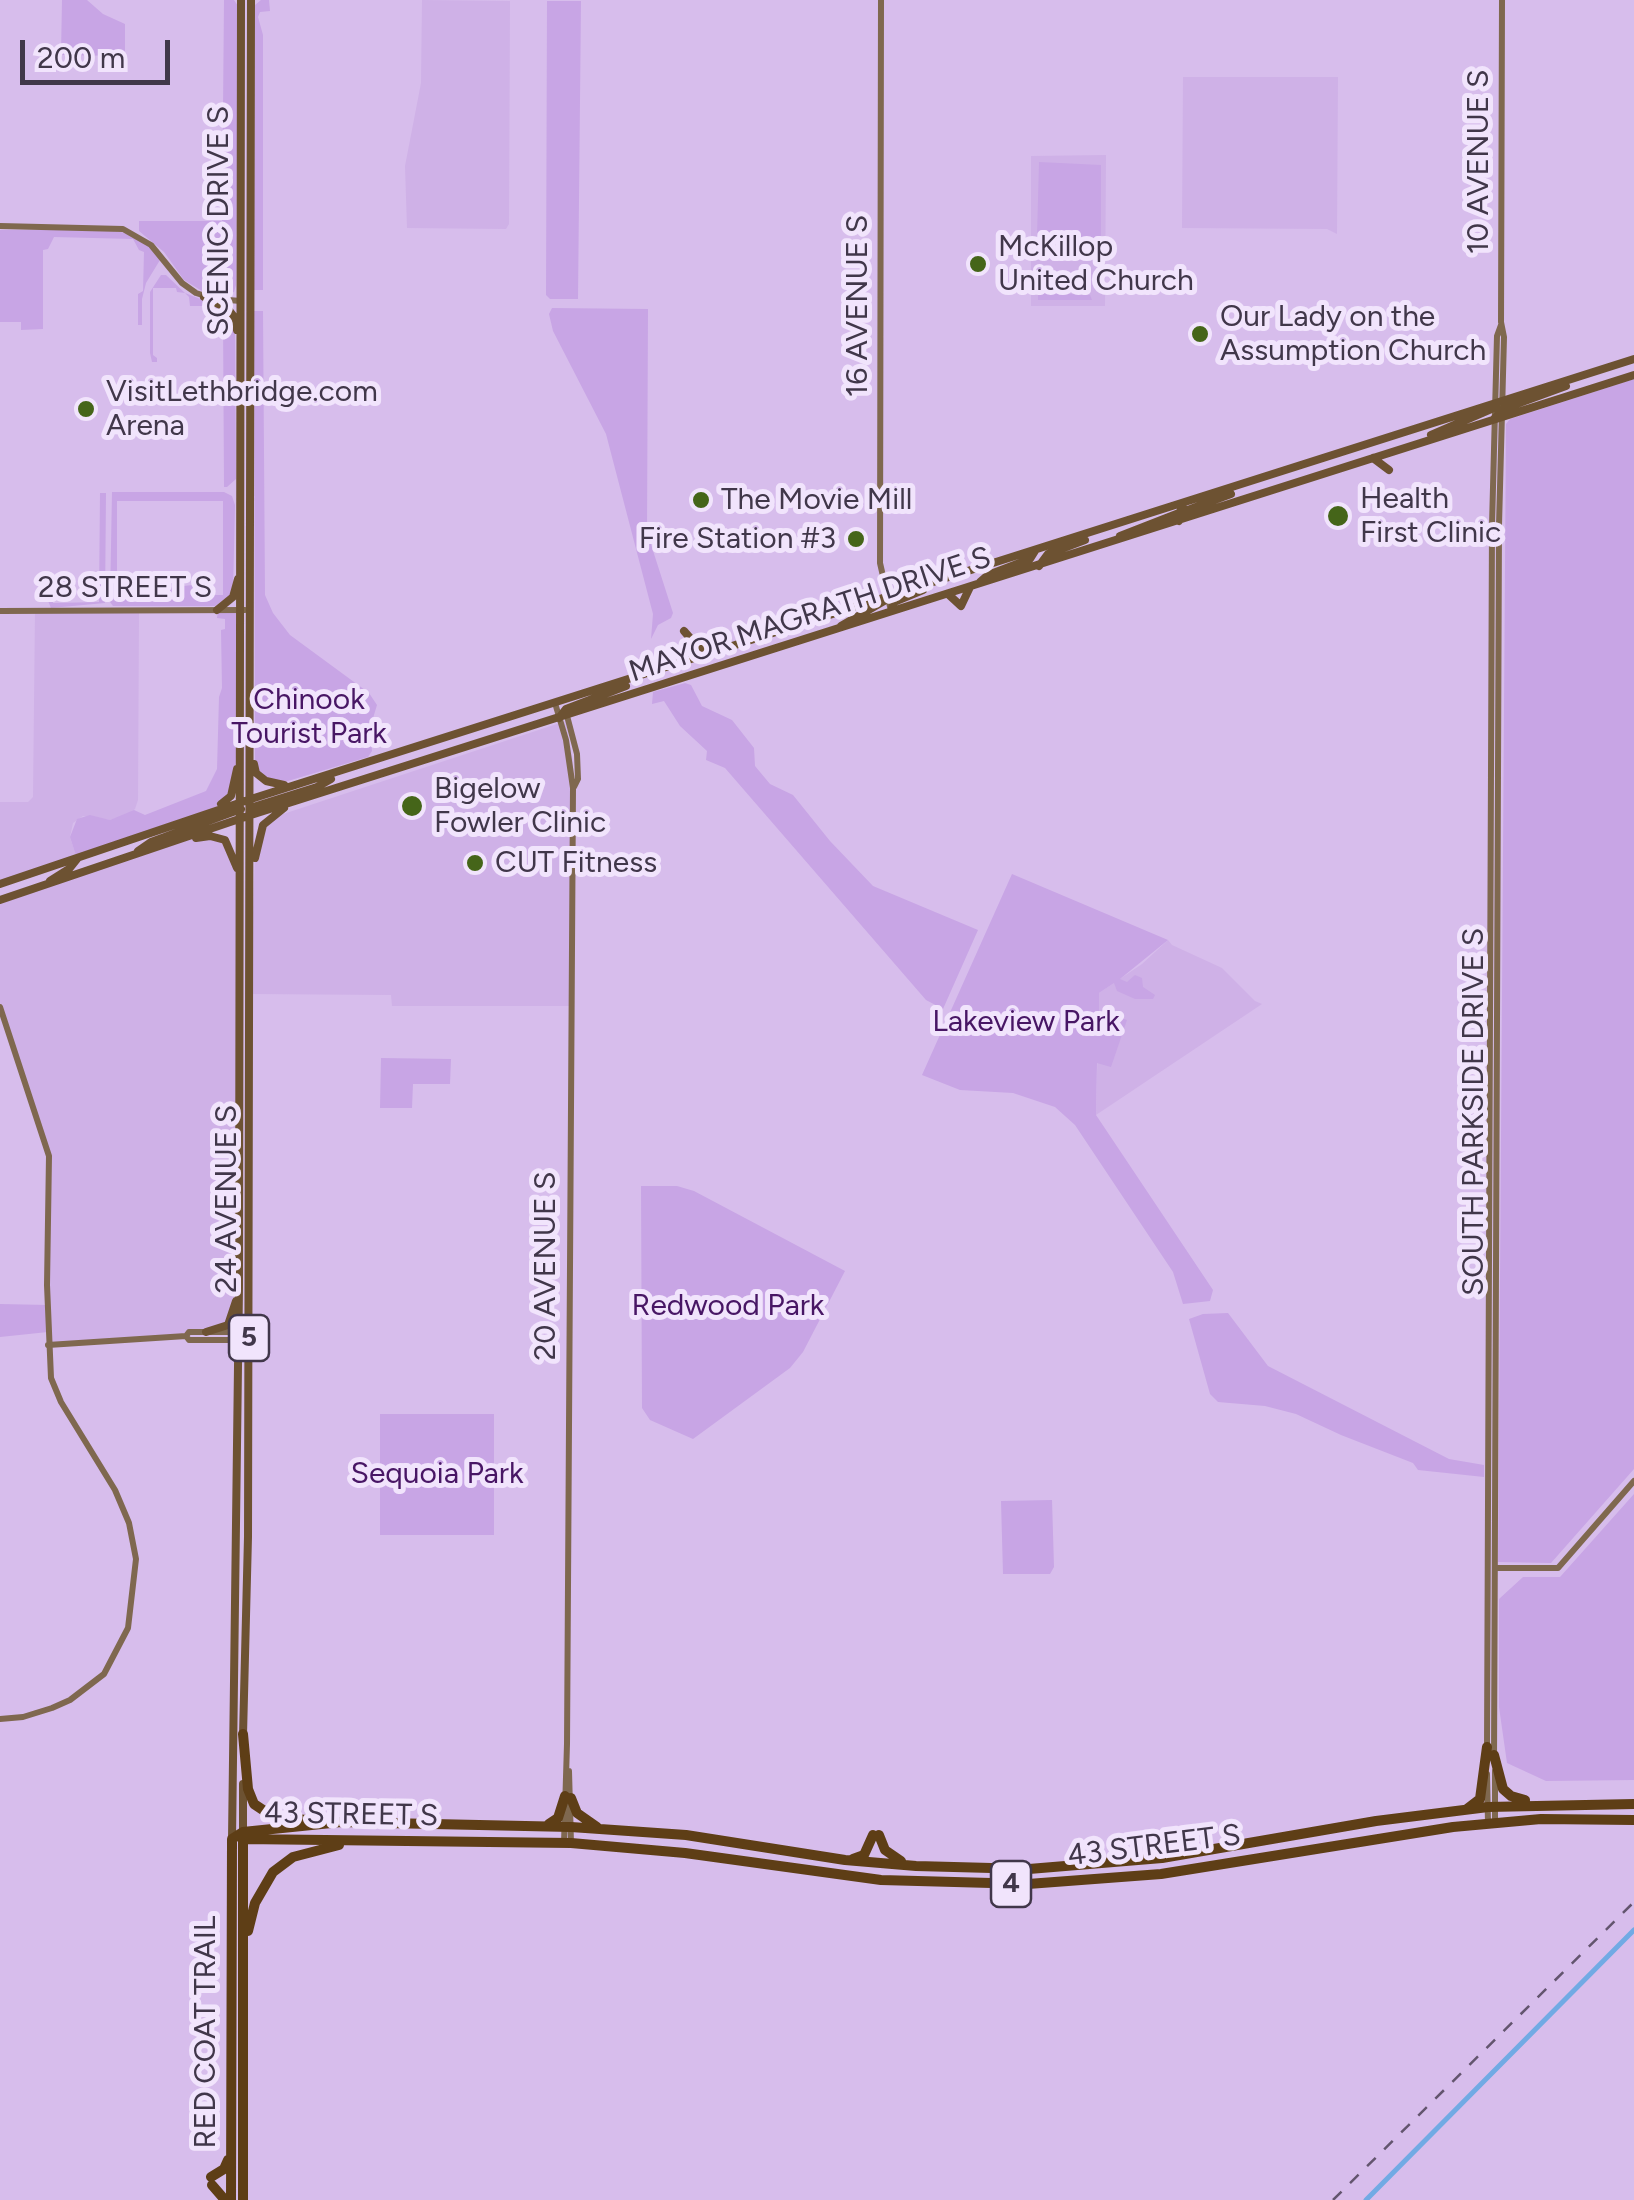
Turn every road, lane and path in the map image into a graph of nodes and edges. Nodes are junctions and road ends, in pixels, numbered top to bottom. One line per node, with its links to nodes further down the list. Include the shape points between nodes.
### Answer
1 (242, 0): 7 (main road, SCENIC DRIVE S)
2 (251, 0): 7 (main road, SCENIC DRIVE S)
3 (881, 0): 25 (street, 16 AVENUE S, via 880,563)
4 (1502, 0): 11 (street, 10 AVENUE S)
5 (0, 226): 6 (street, via 131,232)
6 (204, 297): 7 (street); 10 (main road, via 234,318)
7 (246, 301): 10 (main road, SCENIC DRIVE S); 27 (main road, SCENIC DRIVE S)
8 (1634, 359): 11 (main road, MAYOR MAGRATH DRIVE S)
9 (1634, 375): 11 (main road, MAYOR MAGRATH DRIVE S)
10 (240, 402): 20 (main road, SCENIC DRIVE S)
11 (1498, 410): 12 (main road, MAYOR MAGRATH DRIVE S); 14 (main road, MAYOR MAGRATH DRIVE S); 57 (street, SOUTH PARKSIDE DRIVE S)
12 (1392, 452): 13 (main road, MAYOR MAGRATH DRIVE S); 13 (main road, via 1389,470)
13 (1373, 458): 16 (main road, MAYOR MAGRATH DRIVE S)
14 (1276, 474): 15 (main road, MAYOR MAGRATH DRIVE S); 16 (main road, via 1186,511)
15 (1186, 503): 17 (main road, MAYOR MAGRATH DRIVE S); 18 (main road, via 1179,513)
16 (1179, 521): 18 (main road, MAYOR MAGRATH DRIVE S)
17 (1106, 528): 19 (main road, MAYOR MAGRATH DRIVE S); 21 (main road, via 1048,554)
18 (1112, 542): 21 (main road, MAYOR MAGRATH DRIVE S)
19 (1035, 550): 22 (main road, MAYOR MAGRATH DRIVE S); 23 (main road, via 1030,559)
20 (242, 565): 26 (main road, via 234,595); 27 (main road, SCENIC DRIVE S)
21 (1039, 566): 23 (main road, MAYOR MAGRATH DRIVE S)
22 (939, 581): 25 (main road, MAYOR MAGRATH DRIVE S); 29 (main road, via 894,602)
23 (972, 587): 24 (main road, MAYOR MAGRATH DRIVE S); 24 (main road, via 961,606)
24 (948, 594): 29 (main road, MAYOR MAGRATH DRIVE S)
25 (887, 597): 29 (street, 16 AVENUE S); 30 (main road); 32 (main road, MAYOR MAGRATH DRIVE S)
26 (217, 610): 27 (street, 28 STREET S); 28 (street, 28 STREET S)
27 (246, 610): 34 (main road, SCENIC DRIVE S); 35 (main road, SCENIC DRIVE S)
28 (0, 611)
29 (891, 611): 30 (main road, MAYOR MAGRATH DRIVE S)
30 (838, 628): 33 (main road, MAYOR MAGRATH DRIVE S)
31 (684, 631): 32 (main road, via 698,647)
32 (731, 647): 33 (main road, MAYOR MAGRATH DRIVE S)
33 (562, 709): 36 (main road, MAYOR MAGRATH DRIVE S); 38 (main road, MAYOR MAGRATH DRIVE S); 63 (street, 20 AVENUE S, via 573,788)
34 (241, 715): 39 (main road, SCENIC DRIVE S); 40 (main road, via 230,799)
35 (251, 740): 37 (main road, via 256,773 272,785); 39 (main road, SCENIC DRIVE S)
36 (346, 770): 37 (main road, MAYOR MAGRATH DRIVE S); 39 (main road, via 317,787)
37 (334, 774): 39 (main road, MAYOR MAGRATH DRIVE S)
38 (335, 788): 39 (main road, MAYOR MAGRATH DRIVE S); 49 (main road, via 286,807 263,825)
39 (246, 809): 40 (main road, MAYOR MAGRATH DRIVE S); 41 (main road, MAYOR MAGRATH DRIVE S); 42 (main road, via 151,842); 45 (main road, 24 AVENUE S / 5); 49 (main road, 24 AVENUE S / 5)
40 (173, 825): 43 (main road, MAYOR MAGRATH DRIVE S)
41 (176, 841): 42 (main road, MAYOR MAGRATH DRIVE S); 45 (main road, via 225,840)
42 (129, 858): 47 (main road, MAYOR MAGRATH DRIVE S)
43 (77, 859): 44 (main road, MAYOR MAGRATH DRIVE S); 47 (main road)
44 (35, 872): 46 (main road); 46 (main road, MAYOR MAGRATH DRIVE S)
45 (240, 877): 51 (main road, 24 AVENUE S / 5)
46 (0, 885)
47 (40, 887): 48 (main road, MAYOR MAGRATH DRIVE S)
48 (0, 900)
49 (250, 942): 54 (main road, 24 AVENUE S / 5)
50 (0, 1007): 55 (street, via 49,1156)
51 (240, 1287): 52 (main road, via 228,1325); 54 (main road, 24 AVENUE S / 5)
52 (206, 1332): 53 (street); 54 (street)
53 (186, 1336): 54 (street); 55 (street)
54 (244, 1336): 61 (main road, 24 AVENUE S / 5); 75 (main road, 24 AVENUE S / 5)
55 (48, 1344): 60 (street, via 61,1402 129,1523 133,1596 128,1628 104,1674 52,1708)
56 (1634, 1482): 58 (street, via 1563,1564)
57 (1492, 1568): 58 (street); 59 (street, SOUTH PARKSIDE DRIVE S); 62 (street, SOUTH PARKSIDE DRIVE S)
58 (1515, 1569): 59 (street, via 1500,1577)
59 (1495, 1594): 62 (street, SOUTH PARKSIDE DRIVE S)
60 (0, 1719)
61 (243, 1734): 69 (highway, via 250,1796 260,1810); 75 (main road, 24 AVENUE S / 5)
62 (1491, 1751): 64 (highway, via 1508,1793); 66 (street, SOUTH PARKSIDE DRIVE S); 67 (highway, via 1480,1798)
63 (568, 1797): 72 (highway, via 558,1818); 73 (street, 20 AVENUE S); 74 (highway, via 577,1813)
64 (1550, 1804): 65 (highway, 43 STREET S / 4); 66 (highway, 43 STREET S / 4)
65 (1634, 1804)
66 (1492, 1806): 67 (highway, 43 STREET S / 4); 70 (street, SOUTH PARKSIDE DRIVE S)
67 (1465, 1810): 79 (highway, 43 STREET S / 4, via 1142,1860 1043,1868)
68 (1634, 1820): 70 (highway, 43 STREET S / 4)
69 (341, 1822): 71 (highway, 43 STREET S / 4); 75 (highway, 43 STREET S / 4)
70 (1492, 1823): 77 (highway, 43 STREET S / 4, via 1161,1874 1028,1884 881,1880)
71 (397, 1824): 72 (highway, 43 STREET S / 4); 76 (highway)
72 (545, 1826): 73 (highway, 43 STREET S / 4)
73 (568, 1826): 74 (highway, 43 STREET S / 4); 77 (street, 20 AVENUE S)
74 (603, 1829): 78 (highway, 43 STREET S / 4)
75 (240, 1836): 76 (highway, 43 STREET S / 4); 80 (highway); 81 (highway, RED COAT TRAIL, via 232,1864)
76 (390, 1840): 77 (highway, 43 STREET S / 4); 80 (highway, via 317,1848 283,1864 255,1903)
77 (567, 1843)
78 (844, 1860): 79 (highway, 43 STREET S / 4); 79 (highway, via 864,1855 876,1835 889,1854)
79 (916, 1866)
80 (243, 1961): 83 (highway, RED COAT TRAIL)
81 (231, 2149): 82 (highway, RED COAT TRAIL); 82 (highway, via 211,2181)
82 (228, 2200)
83 (242, 2200)

